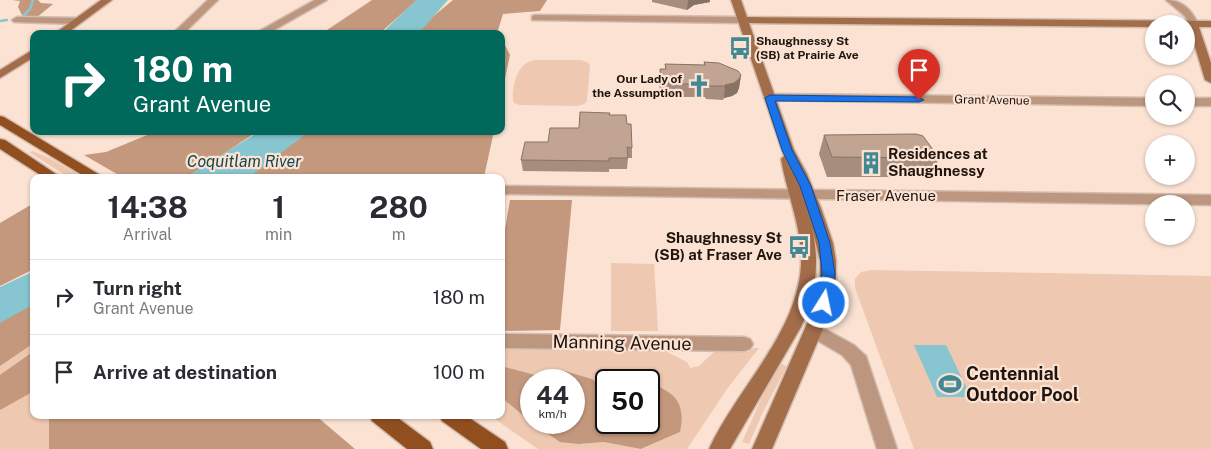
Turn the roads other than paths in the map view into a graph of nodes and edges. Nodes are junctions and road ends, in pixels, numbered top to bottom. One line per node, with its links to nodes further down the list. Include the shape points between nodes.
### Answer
1 (107, 0): 11 (main road)
2 (213, 0): 16 (street)
3 (322, 0): 17 (street)
4 (736, 0): 9 (main road)
5 (1172, 0): 6 (street)
6 (1189, 15)
7 (535, 18): 9 (street)
8 (18, 20): 11 (street)
9 (742, 20): 10 (main road); 18 (main road)
10 (782, 20): 12 (main road); 18 (main road)
11 (77, 21): 15 (main road)
12 (1145, 24)
13 (1195, 24): 14 (main road)
14 (1211, 24)
15 (65, 30)
16 (181, 30)
17 (266, 30)
18 (748, 35): 23 (main road)
19 (1195, 43): 22 (main road)
20 (30, 55): 21 (main road)
21 (0, 75)
22 (1211, 80)
23 (770, 98): 24 (street, Grant Avenue); 32 (main road, via 787,150 790,173)
24 (1145, 102)
25 (1195, 102): 26 (street)
26 (1211, 102)
27 (0, 120): 30 (main road)
28 (0, 143): 29 (main road)
29 (49, 174)
30 (91, 174)
31 (505, 190): 32 (street, Fraser Avenue)
32 (802, 195): 33 (street, Fraser Avenue); 34 (main road, via 824,243 828,269 826,296); 41 (main road, via 810,256 803,301 784,340)
33 (1211, 200)
34 (814, 330): 42 (main road); 43 (street, via 848,350 859,361)
35 (505, 342): 36 (street, Manning Avenue)
36 (744, 344)
37 (384, 419): 39 (main road)
38 (455, 419): 40 (main road)
39 (423, 449)
40 (498, 449)
41 (719, 449)
42 (762, 449)
43 (887, 449)

